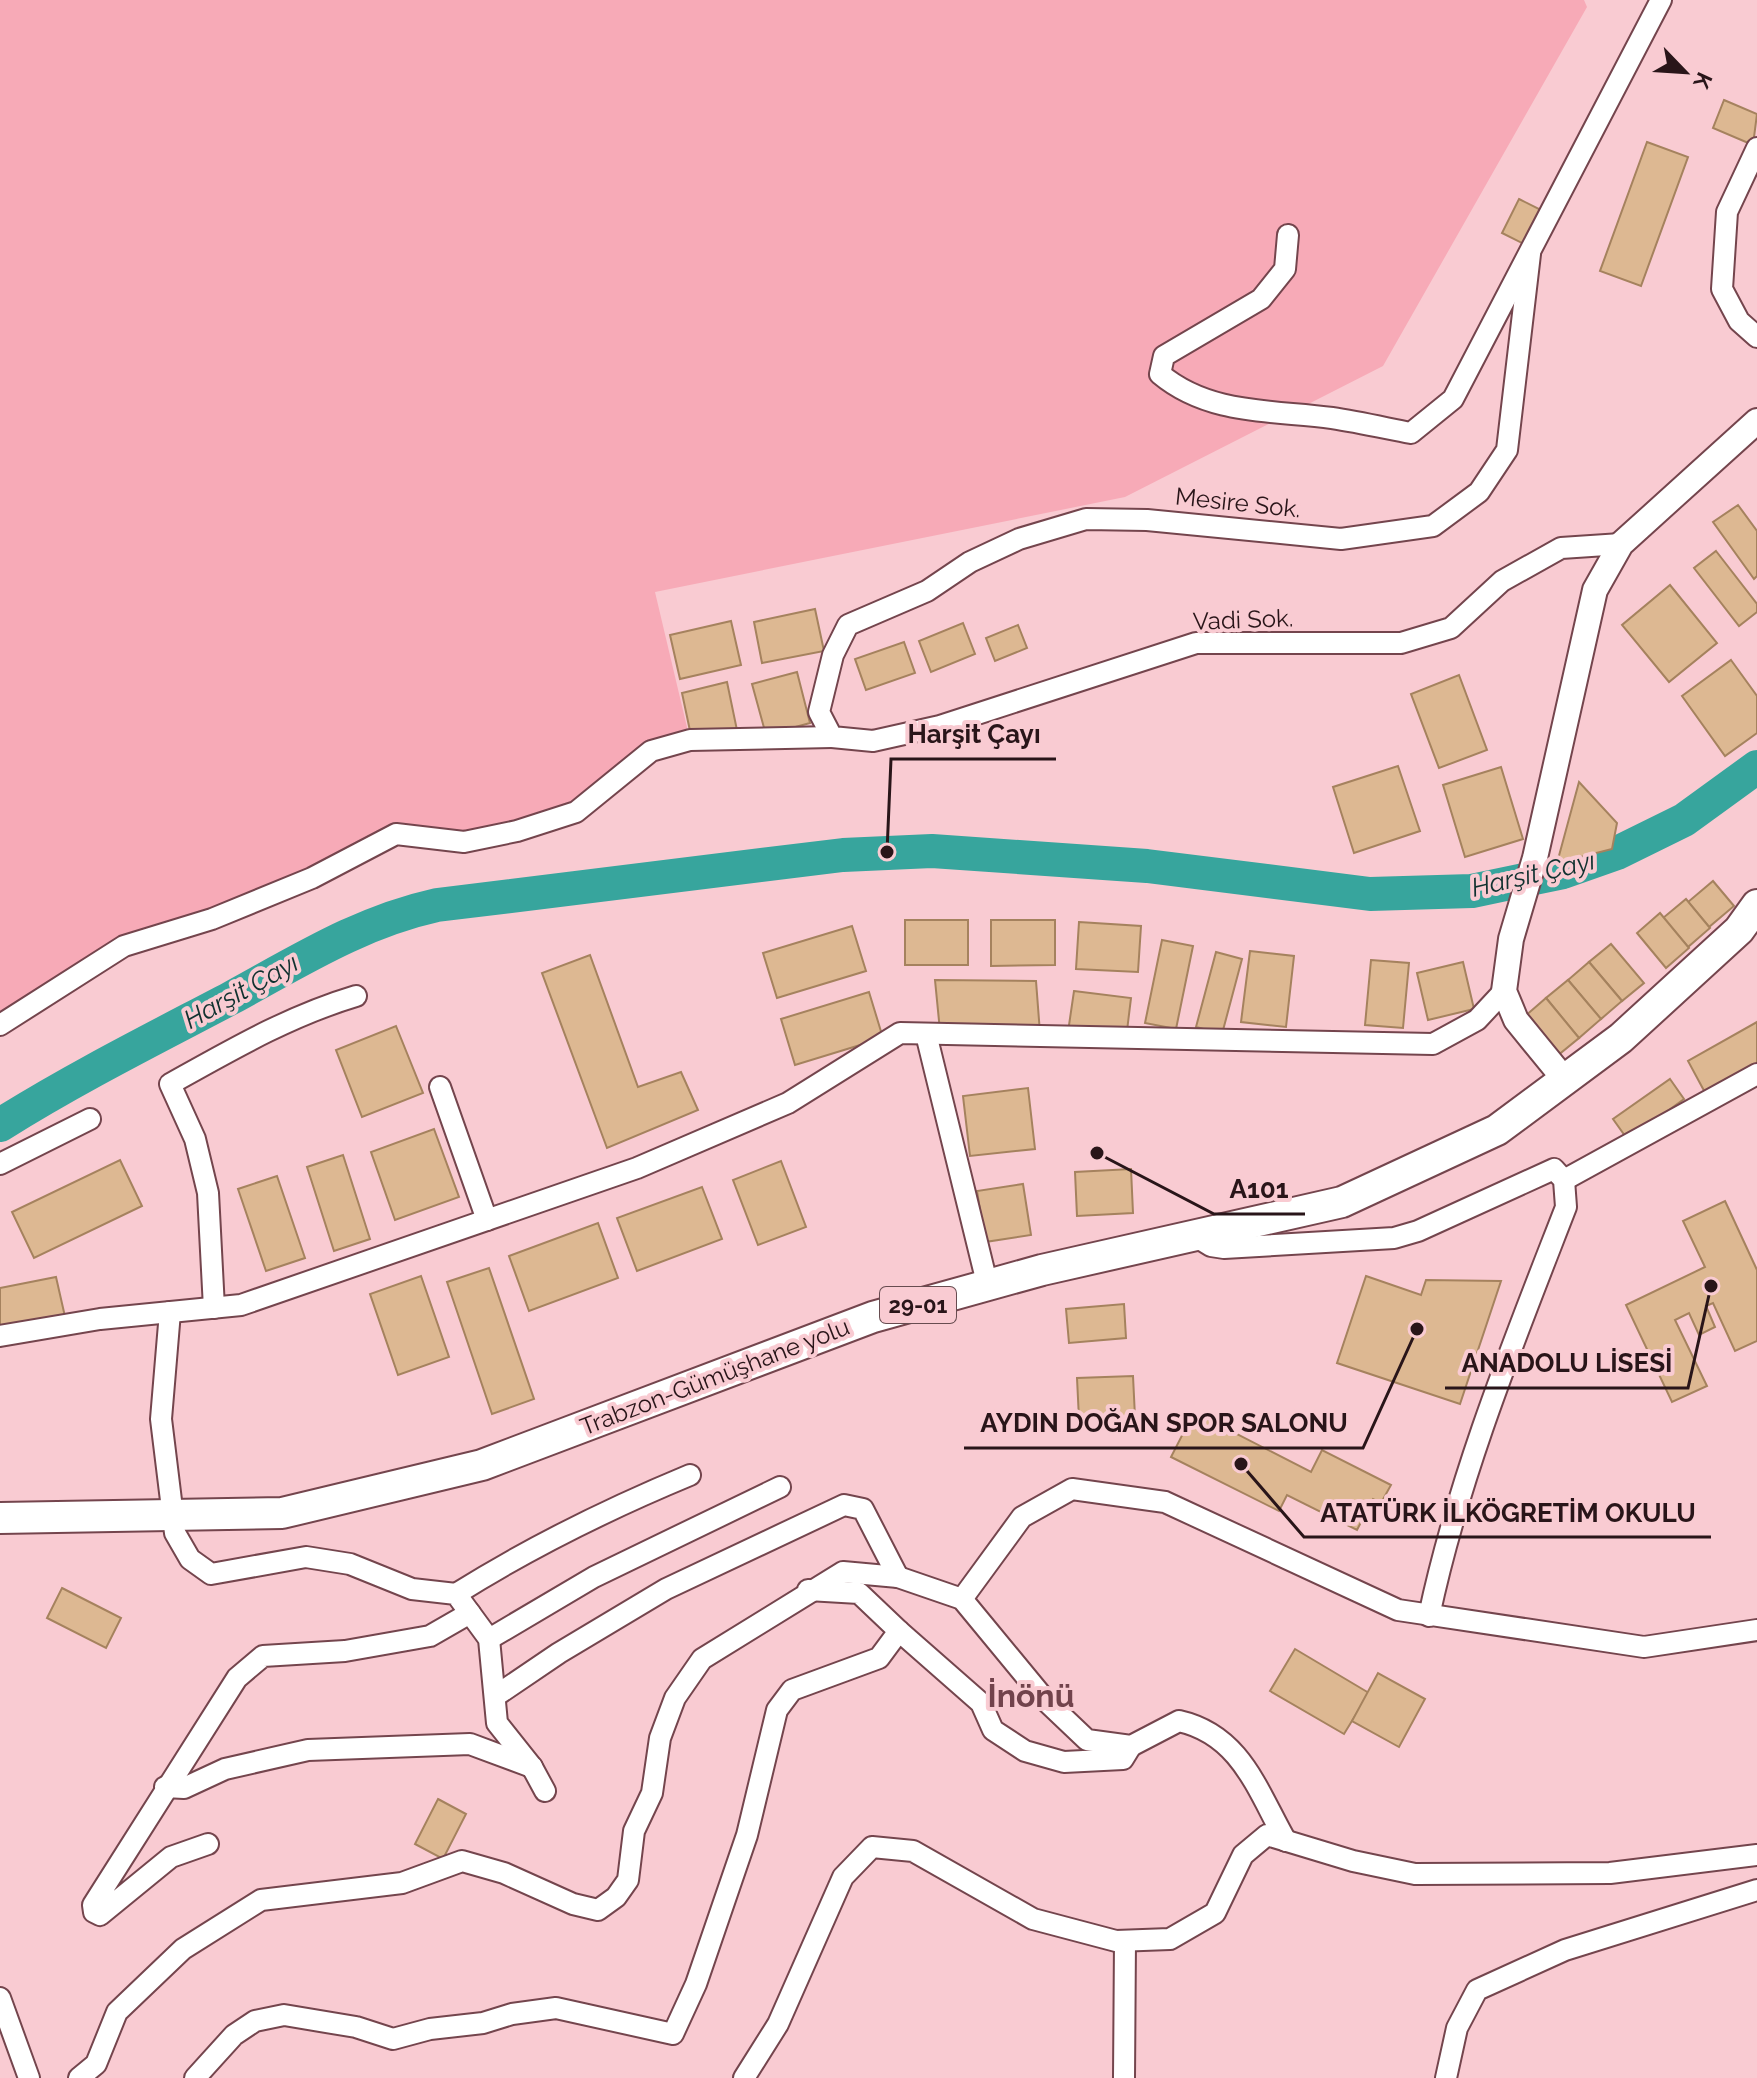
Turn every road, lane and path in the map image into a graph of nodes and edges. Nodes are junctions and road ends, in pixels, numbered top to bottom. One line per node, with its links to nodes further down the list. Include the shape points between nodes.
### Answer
1 (1661, 0): 4 (street)
2 (1757, 148): 5 (street, via 1727,212 1722,289 1739,321)
3 (1288, 235): 4 (street, via 1285,269 1261,299 1164,356 1160,374 1181,392 1234,409 1331,418 1411,433 1453,399)
4 (1530, 254): 8 (street, Mesire Sok., via 1507,450 1479,492 1433,526 1341,539 1086,519 1019,539 970,562 927,591 848,625 833,655 819,712)
5 (1757, 337)
6 (1757, 421): 7 (street)
7 (1621, 544): 8 (street, Vadi Sok., via 1561,548 1502,581 1451,628 1401,643 1196,643 940,726 873,741); 10 (street, via 1595,590 1535,858 1511,939)
8 (832, 737): 12 (street, Vadi Sok., via 690,740 651,751 576,812 517,831 464,842 396,834 312,878 212,919 124,946)
9 (1757, 905): 15 (main road, Trabzon-Gümüşhane yolu / 29-01, via 1739,930 1621,1038)
10 (1504, 991): 13 (street, via 1477,1020 1433,1044); 15 (street, via 1516,1020)
11 (356, 996): 23 (street, via 272,1027 170,1084 195,1139 208,1193)
12 (0, 1025)
13 (926, 1034): 20 (street, via 900,1033 788,1103 637,1168); 22 (street)
14 (1757, 1074): 19 (street)
15 (1565, 1080): 21 (main road, Trabzon-Gümüşhane yolu / 29-01, via 1497,1130 1342,1202)
16 (440, 1087): 20 (street)
17 (90, 1119): 18 (street)
18 (0, 1164)
19 (1564, 1180): 21 (street, via 1554,1169 1394,1238 1224,1248); 35 (street, via 1566,1207 1484,1423)
20 (487, 1220): 23 (street, via 241,1305)
21 (1193, 1235): 22 (main road, Trabzon-Gümüşhane yolu / 29-01)
22 (988, 1287): 28 (main road, Trabzon-Gümüşhane yolu / 29-01, via 873,1317 482,1465 282,1513)
23 (214, 1308): 24 (street)
24 (170, 1312): 25 (street); 28 (street, via 161,1419)
25 (0, 1336)
26 (690, 1475): 32 (street, via 605,1510)
27 (780, 1487): 38 (street, via 594,1577)
28 (173, 1516): 29 (main road, Trabzon-Gümüşhane yolu / 29-01); 32 (street, via 175,1533 190,1559 211,1574 306,1557 350,1564 412,1589)
29 (0, 1518)
30 (898, 1577): 31 (street, via 843,1572); 33 (street); 39 (street, via 863,1509 844,1505 666,1589)
31 (808, 1590): 37 (street, via 859,1593); 51 (street, via 702,1659 675,1698 660,1738 652,1793 634,1831 628,1880 598,1910 462,1861 402,1883 261,1900 183,1949 117,2012 96,2064)
32 (456, 1594): 34 (street)
33 (962, 1599): 35 (street, via 1022,1517 1072,1489 1165,1502 1398,1610); 40 (street, via 1047,1702 1087,1740)
34 (470, 1613): 38 (street); 42 (street, via 430,1636 345,1651 263,1656 237,1678)
35 (1429, 1616): 36 (street, via 1644,1647)
36 (1757, 1630)
37 (899, 1631): 40 (street, via 981,1703 993,1730 1025,1751 1064,1762 1123,1759); 52 (street, via 879,1658 792,1690 777,1710 747,1835 696,1984 673,2034 556,2008 393,2039 284,2015 255,2021 234,2035)
38 (489, 1639): 39 (street)
39 (497, 1695): 41 (street, via 497,1723)
40 (1131, 1746): 44 (street, via 1179,1721 1206,1728 1236,1753)
41 (532, 1767): 42 (street, via 470,1744 308,1750 225,1769 184,1788); 43 (street)
42 (165, 1787): 45 (street, via 93,1905 94,1912 100,1915 171,1857)
43 (545, 1791)
44 (1286, 1841): 46 (street, via 1415,1874 1610,1873); 48 (street, via 1267,1835 1243,1855 1215,1913 1170,1939)
45 (208, 1844)
46 (1757, 1855)
47 (1757, 1890): 55 (street, via 1565,1950 1477,1990 1457,2028)
48 (1125, 1941): 53 (street, via 1033,1919 913,1851 872,1847 843,1877 778,2024); 54 (street)
49 (0, 1998): 50 (street)
50 (29, 2078)
51 (79, 2078)
52 (195, 2078)
53 (744, 2078)
54 (1124, 2078)
55 (1446, 2078)

